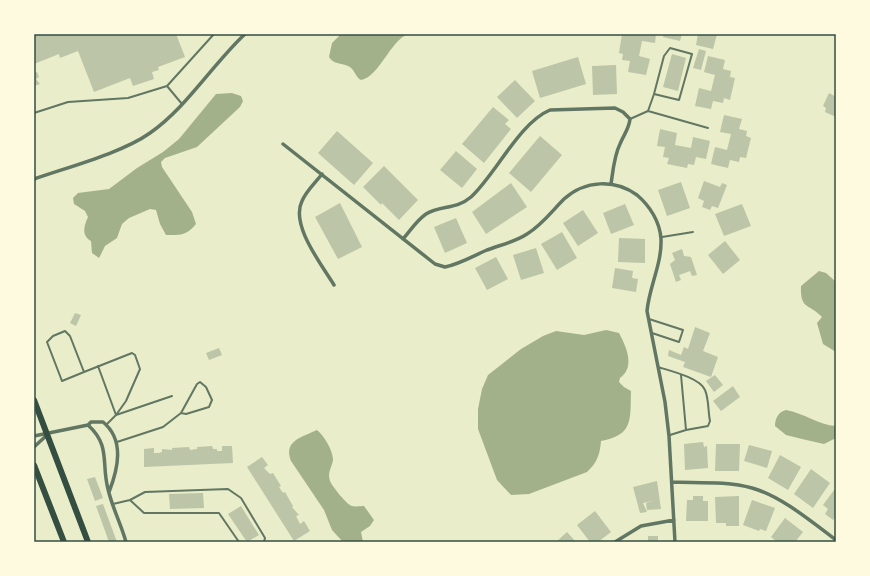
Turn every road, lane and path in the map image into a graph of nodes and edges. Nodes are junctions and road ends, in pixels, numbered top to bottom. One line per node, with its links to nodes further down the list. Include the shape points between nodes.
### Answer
1 (214, 34): 3 (lane)
2 (245, 34): 5 (street)
3 (167, 86): 5 (lane); 7 (lane, via 128,98 68,102)
4 (654, 94): 4 (lane, via 679,100 692,54 670,48 664,56); 6 (lane)
5 (182, 104): 12 (street, via 163,123 142,138)
6 (648, 112): 8 (lane); 9 (lane)
7 (34, 114)
8 (630, 118): 13 (street, via 630,128 616,154); 16 (street, via 615,108 603,107 554,110 541,114 472,196 456,206 426,214)
9 (708, 128)
10 (283, 144): 11 (street)
11 (322, 174): 16 (street); 17 (street, via 302,201 299,211 300,223)
12 (34, 179)
13 (611, 184): 15 (street, via 631,192 648,207 655,217); 16 (street, via 599,183 581,188 565,198 542,222 525,235 445,268 435,264)
14 (693, 232): 15 (lane)
15 (660, 238): 18 (street, via 660,253 648,301)
16 (403, 239)
17 (334, 285)
18 (648, 318): 19 (street); 19 (lane, via 683,330 679,342)
19 (652, 333): 21 (street)
20 (98, 366): 22 (lane); 27 (lane); 27 (lane, via 132,353 139,360 140,369 126,401)
21 (658, 366): 23 (lane); 33 (street)
22 (84, 372): 22 (lane, via 70,336 65,331 52,336 47,342 62,381)
23 (681, 375): 30 (lane); 30 (lane, via 698,382 705,390 710,421 708,426)
24 (172, 396): 27 (lane)
25 (34, 400): 31 (main road)
26 (181, 413): 26 (lane, via 206,409 212,405 206,387 200,382); 34 (lane, via 163,427)
27 (116, 415): 28 (lane)
28 (106, 425): 29 (street, via 103,422 96,422); 34 (street)
29 (88, 426): 31 (street, via 76,426); 38 (street, via 96,433 105,452)
30 (686, 430): 33 (lane)
31 (47, 435): 32 (street); 35 (street); 44 (main road)
32 (34, 436)
33 (669, 436): 37 (street)
34 (117, 442): 38 (street, via 118,457)
35 (34, 447)
36 (34, 465): 43 (main road)
37 (672, 482): 41 (street); 42 (street, via 733,485 762,492)
38 (109, 492): 40 (street)
39 (130, 500): 40 (lane); 46 (lane, via 144,513 219,513); 47 (lane, via 145,492 228,489 241,498 265,538)
40 (113, 504): 45 (street)
41 (674, 520): 48 (street, via 641,526); 49 (street)
42 (836, 540)
43 (64, 542)
44 (88, 542)
45 (126, 542)
46 (239, 542)
47 (264, 542)
48 (615, 542)
49 (675, 542)

